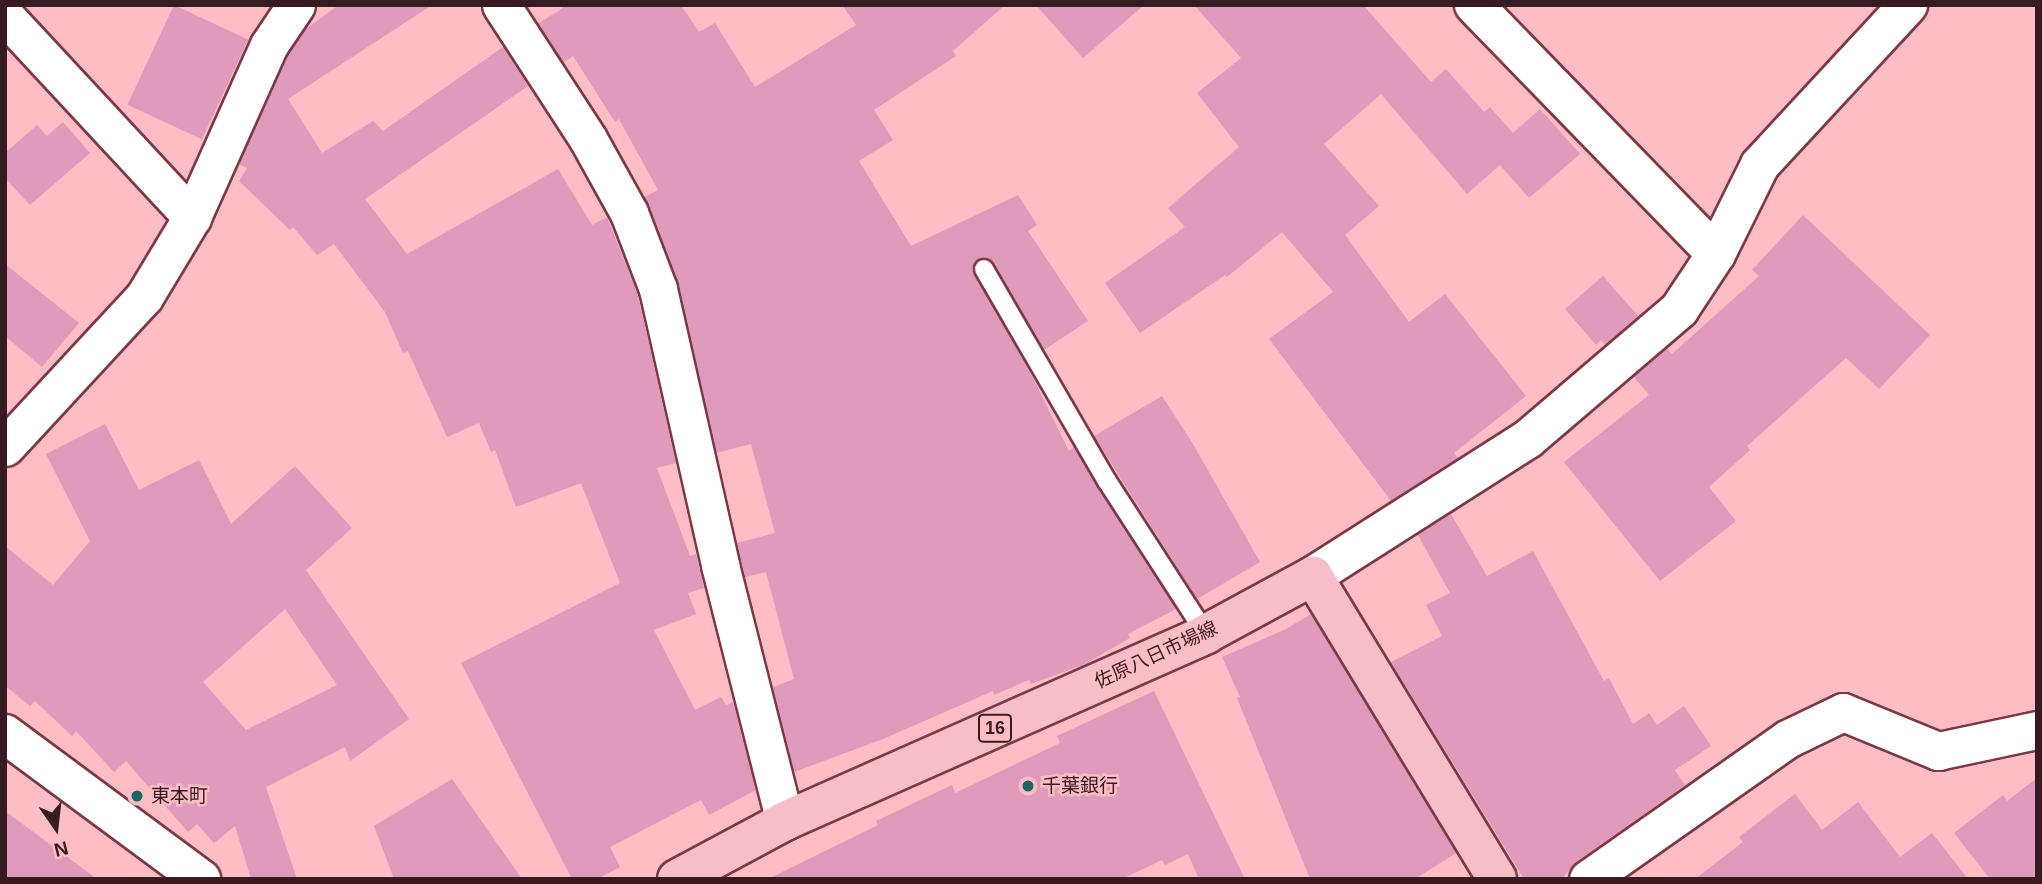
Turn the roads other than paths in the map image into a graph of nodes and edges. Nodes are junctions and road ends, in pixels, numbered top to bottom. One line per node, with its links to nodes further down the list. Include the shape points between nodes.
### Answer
1 (296, 5): 6 (street, via 269,45)
2 (501, 5): 14 (street, via 606,171 629,213 658,289 720,565)
3 (1474, 5): 7 (street)
4 (1909, 5): 7 (street, via 1760,165)
5 (5, 16): 6 (street)
6 (192, 217): 9 (street, via 144,297)
7 (1716, 254): 10 (street, via 1679,310 1528,439)
8 (984, 269): 11 (lane, via 1107,481)
9 (5, 447)
10 (1312, 576): 11 (main road, 佐原八日市場線 / 16); 17 (main road)
11 (1206, 634): 14 (main road, 佐原八日市場線 / 16)
12 (2037, 730): 18 (street, via 1938,751 1843,712 1787,739)
13 (5, 734): 15 (street)
14 (785, 821): 16 (main road, 佐原八日市場線 / 16)
15 (201, 879)
16 (677, 879)
17 (1497, 879)
18 (1588, 879)

